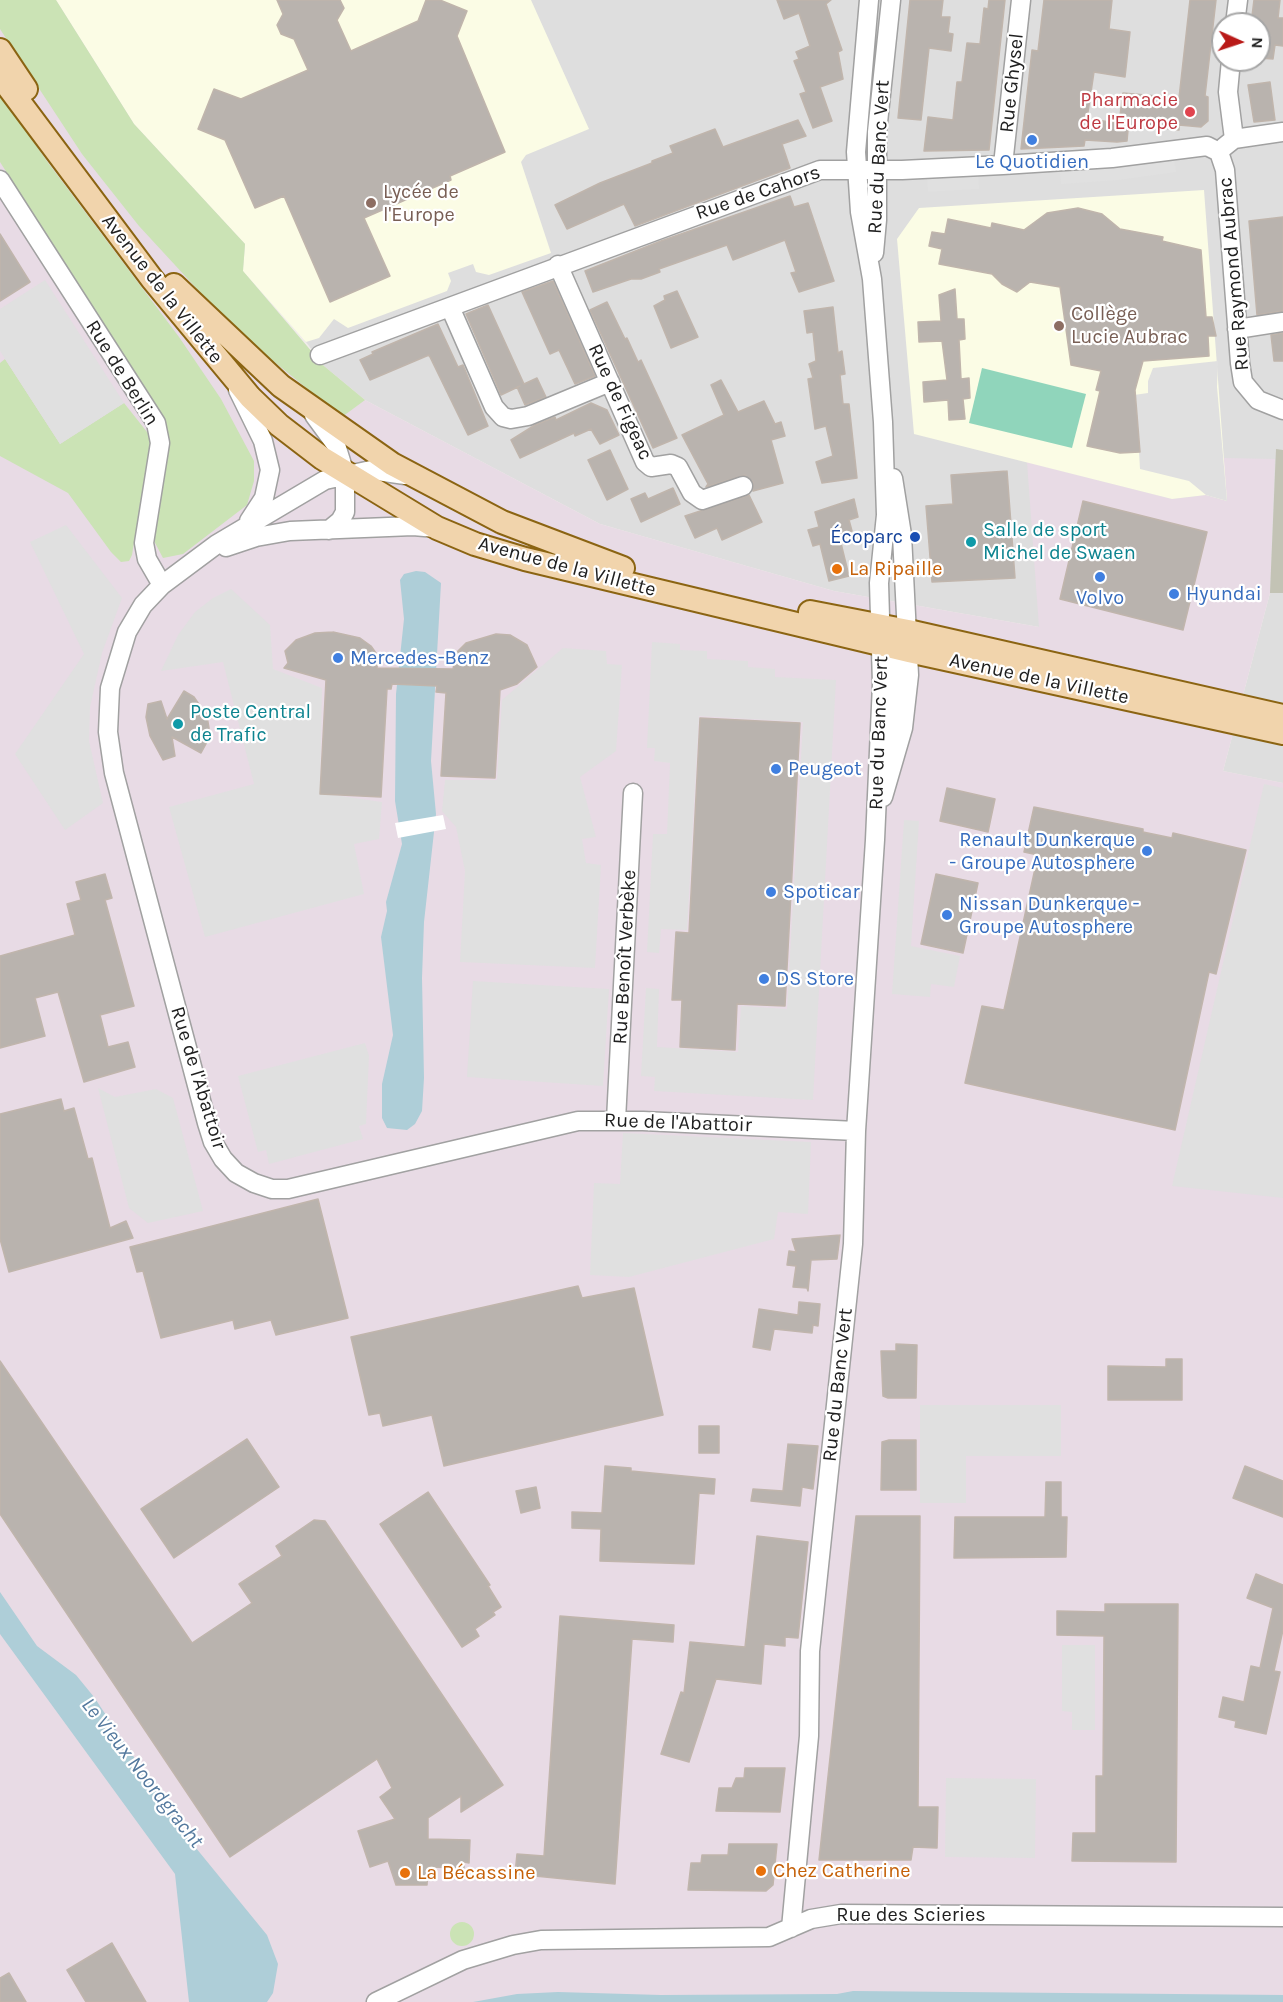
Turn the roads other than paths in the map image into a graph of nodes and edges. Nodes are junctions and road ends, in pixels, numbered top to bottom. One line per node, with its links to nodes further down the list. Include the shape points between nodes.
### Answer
1 (869, 0): 11 (street, Rue du Banc Vert)
2 (891, 0): 12 (street, Rue du Banc Vert)
3 (1021, 0): 10 (street, Rue Ghysel)
4 (0, 50): 22 (main road, Avenue de la Villette, via 94,189 151,261 242,353)
5 (1230, 72): 8 (street)
6 (0, 76): 20 (main road, Avenue de la Villette, via 133,254)
7 (1283, 132): 8 (street)
8 (1233, 139): 9 (street)
9 (1219, 152): 10 (street, Rue de Cahors, via 1210,146 1199,146 1112,158); 18 (street, Rue Raymond Aubrac, via 1225,170)
10 (1003, 165): 12 (street, Rue de Cahors)
11 (856, 169): 12 (street, Rue de Cahors); 14 (street, Rue de Cahors, via 813,172); 15 (street, Rue du Banc Vert)
12 (876, 170): 15 (street, Rue du Banc Vert)
13 (0, 180): 32 (street, Rue de Berlin, via 156,423 159,443 144,543 147,559)
14 (558, 265): 16 (street, Rue de Cahors); 21 (street, Rue de Figeac)
15 (872, 279): 24 (street, Rue du Banc Vert)
16 (450, 307): 19 (street, Rue de Cahors); 21 (street, via 494,407 503,417 528,416)
17 (1283, 322): 18 (street)
18 (1237, 329): 23 (street, Rue Raymond Aubrac, via 1240,371 1246,387 1258,400)
19 (320, 355)
20 (231, 375): 25 (main road, Avenue de la Villette, via 279,425); 28 (street, Rue de l'Abattoir, via 263,441 270,470 264,498)
21 (610, 382): 27 (street, Rue de Figeac, via 648,465 678,467 692,493 702,500)
22 (305, 404): 25 (street, via 332,437); 26 (main road, Avenue de la Villette)
23 (1283, 410)
24 (883, 422): 33 (street, Rue du Banc Vert); 33 (street, Rue du Banc Vert, via 901,518)
25 (345, 474): 26 (street, Rue de l'Abattoir, via 371,470); 28 (street, Rue de l'Abattoir, via 316,483); 29 (main road, Avenue de la Villette); 30 (street, via 345,512)
26 (415, 478): 33 (main road, Avenue de la Villette, via 512,527 622,568)
27 (743, 486)
28 (244, 526): 31 (street, Rue de l'Abattoir)
29 (437, 528): 30 (street, Rue de l'Abattoir); 33 (main road, Avenue de la Villette, via 512,555)
30 (329, 530): 31 (street, Rue de l'Abattoir, via 256,537)
31 (192, 563): 32 (street, Rue de l'Abattoir)
32 (162, 585): 38 (street, Rue de l'Abattoir, via 143,604 124,640 110,688 108,732 114,773 207,1122 222,1159 254,1183 288,1189 566,1123)
33 (895, 638): 34 (main road, Avenue de la Villette); 35 (main road, Avenue de la Villette); 37 (street, Rue du Banc Vert); 37 (street, Rue du Banc Vert, via 893,712)
34 (1283, 716)
35 (1283, 733)
36 (633, 793): 38 (street, Rue Benoît Verbèke)
37 (875, 840): 39 (street, Rue du Banc Vert)
38 (616, 1120): 39 (street, Rue de l'Abattoir)
39 (856, 1131): 41 (street, Rue du Banc Vert, via 853,1244 810,1651 809,1736)
40 (1283, 1917): 41 (street, Rue des Scieries, via 841,1914 818,1917)
41 (791, 1928): 42 (street, Rue des Scieries, via 763,1938 523,1943 452,1964)
42 (376, 2002)

